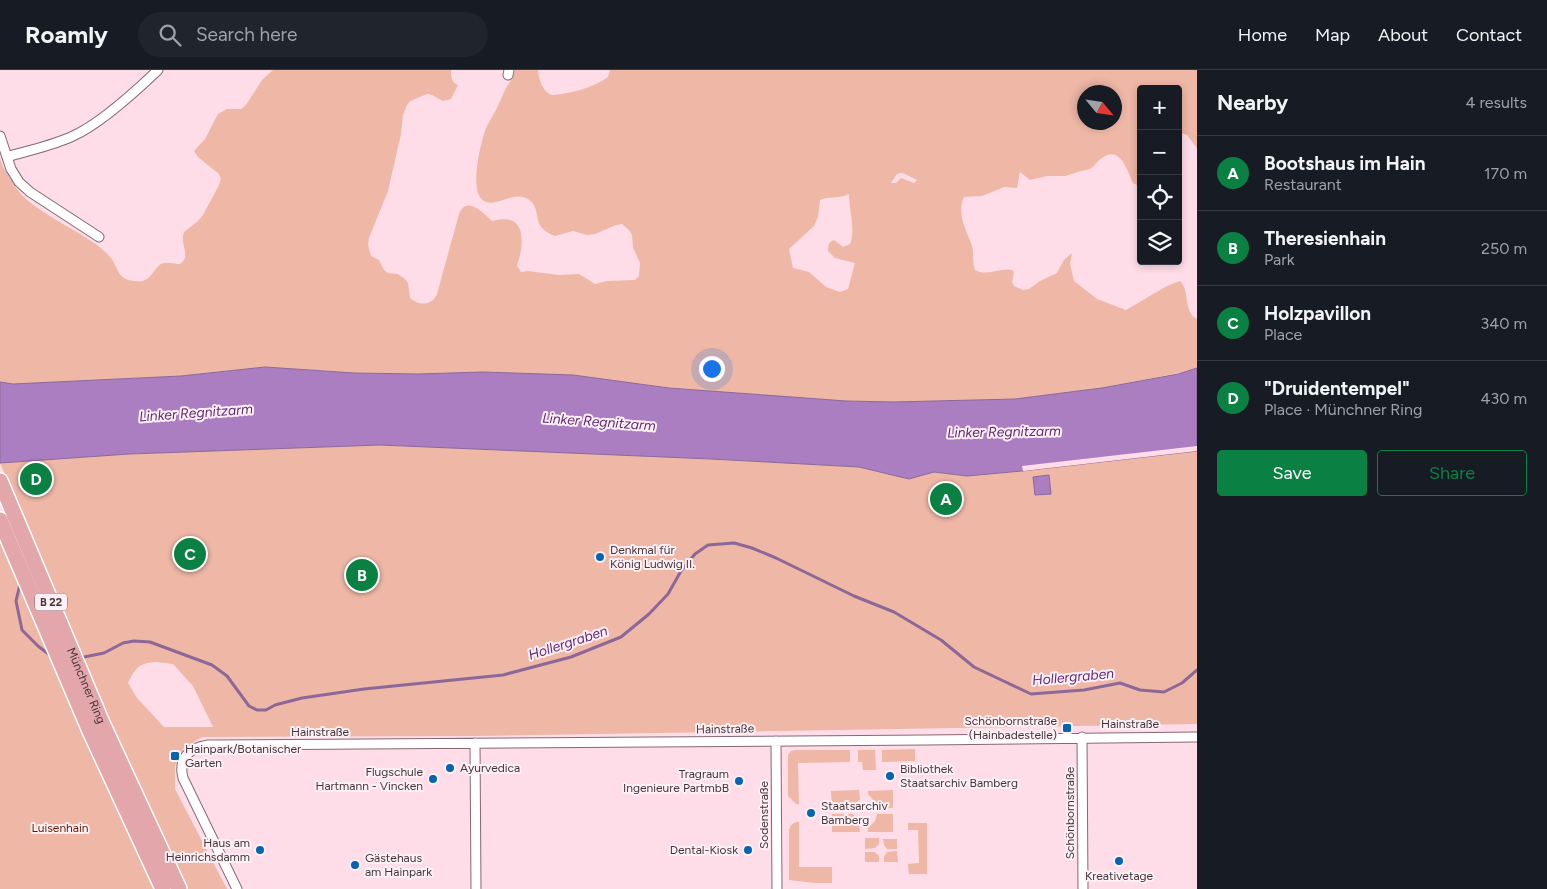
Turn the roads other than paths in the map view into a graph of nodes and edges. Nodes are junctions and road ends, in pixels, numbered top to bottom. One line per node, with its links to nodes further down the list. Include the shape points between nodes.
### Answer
1 (158, 70): 3 (street, via 115,107 73,136)
2 (0, 136): 3 (street)
3 (7, 157): 4 (street, via 24,187)
4 (99, 237)
5 (0, 480): 7 (main road, Münchner Ring / B 22)
6 (0, 520): 7 (main road, Münchner Ring / B 22)
7 (96, 727): 12 (main road, Münchner Ring / B 22); 13 (main road, Münchner Ring / B 22)
8 (1197, 736): 9 (street, Hainstraße)
9 (1082, 737): 10 (street, Hainstraße); 17 (street, Schönbornstraße)
10 (776, 741): 11 (street, Hainstraße); 16 (street, Sodenstraße)
11 (475, 743): 14 (street, Hainstraße, via 197,747 182,763 185,785); 15 (street)
12 (163, 889)
13 (179, 889)
14 (237, 889)
15 (476, 889)
16 (777, 889)
17 (1083, 889)

